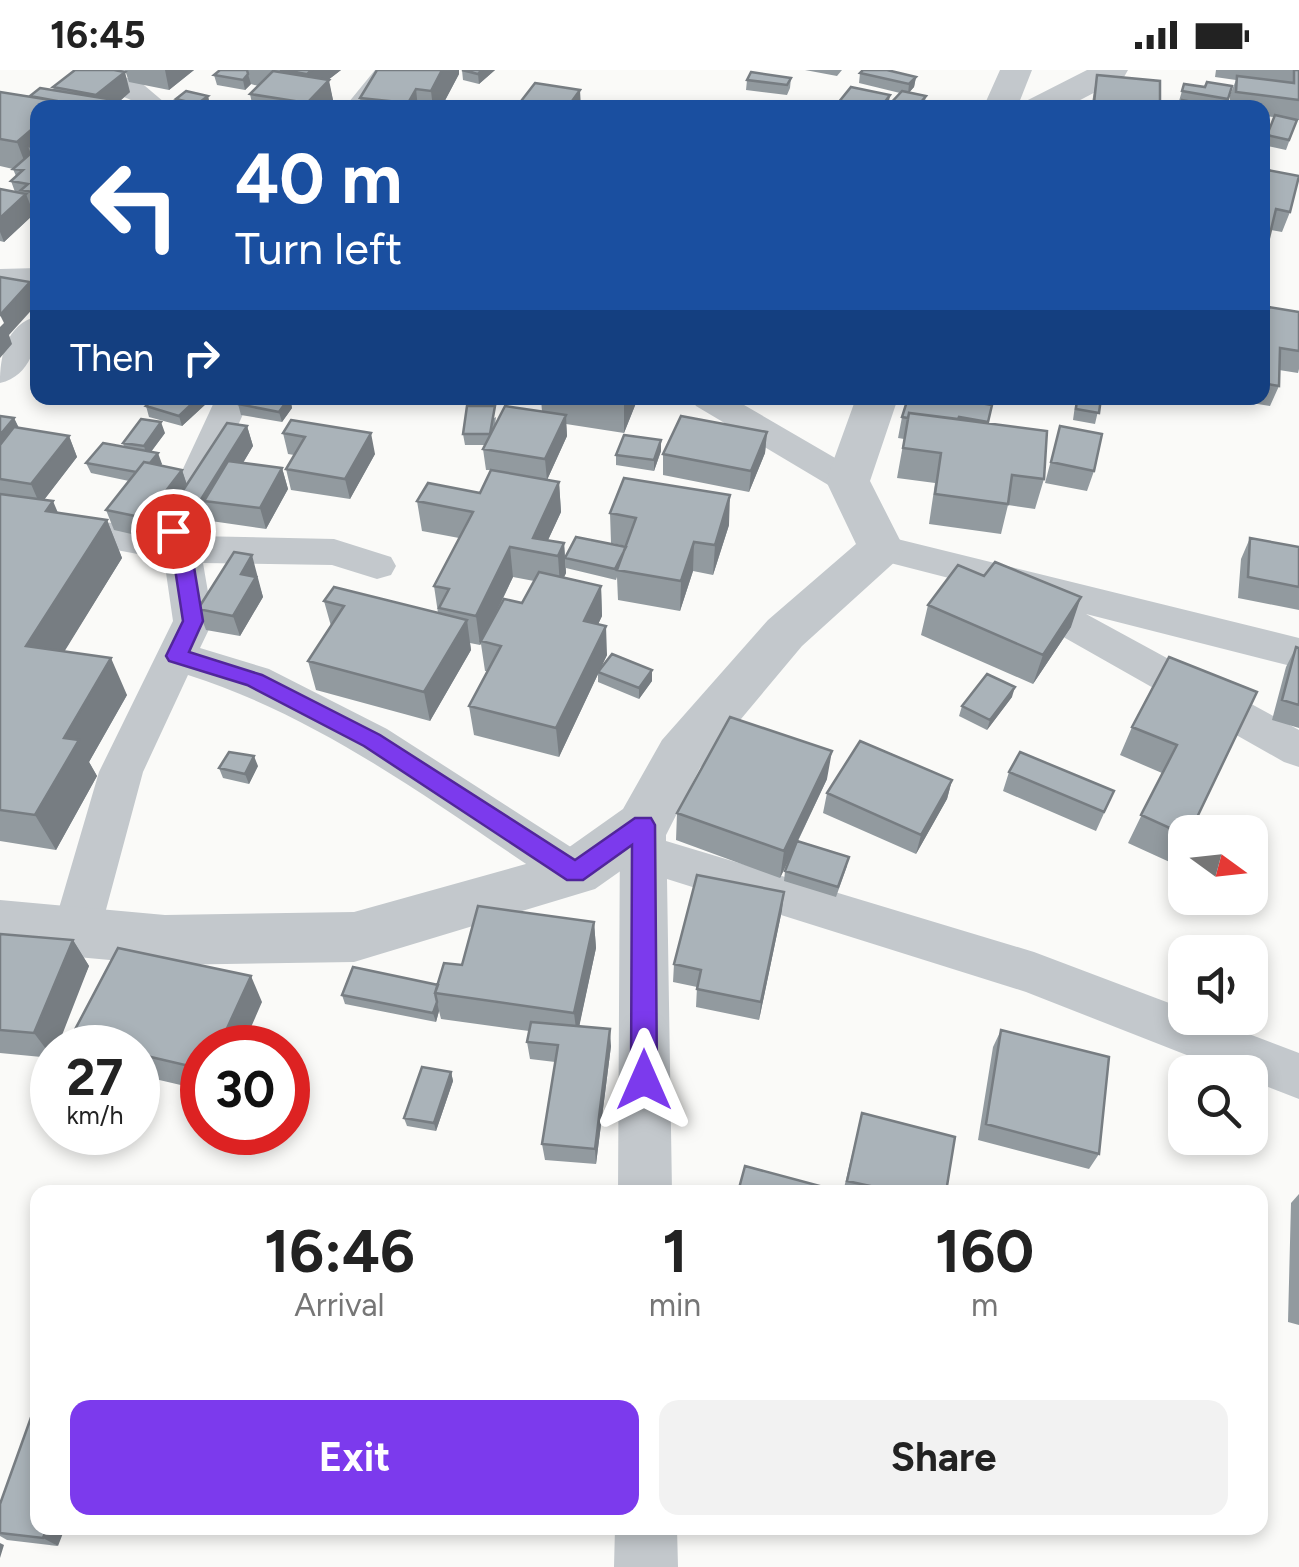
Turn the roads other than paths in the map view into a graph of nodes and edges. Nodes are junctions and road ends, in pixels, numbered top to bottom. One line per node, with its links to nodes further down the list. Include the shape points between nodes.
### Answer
1 (389, 70): 6 (street)
2 (1016, 70): 7 (street)
3 (1112, 70): 8 (street)
4 (100, 75): 5 (street)
5 (147, 100)
6 (364, 100)
7 (1003, 100)
8 (1054, 100)
9 (30, 277): 10 (street)
10 (0, 279)
11 (30, 336): 12 (street)
12 (0, 373)
13 (229, 405): 19 (street, via 173,531)
14 (720, 405): 16 (street)
15 (875, 405): 16 (street)
16 (848, 481): 18 (street)
17 (0, 515): 19 (street)
18 (881, 548): 21 (street); 25 (street, via 785,633 681,754)
19 (182, 549): 20 (street, via 334,552); 23 (street, via 193,621)
20 (377, 566)
21 (981, 572): 22 (street); 24 (street)
22 (1299, 653)
23 (176, 656): 26 (street, via 254,680 372,740); 28 (street, via 121,772)
24 (1299, 750)
25 (643, 839): 26 (street); 29 (street, via 1034,973); 30 (street)
26 (575, 873): 28 (street, via 354,937 164,940)
27 (0, 926): 28 (street)
28 (76, 932)
29 (1299, 1076)
30 (644, 1185)
31 (646, 1535): 32 (street)
32 (646, 1567)

